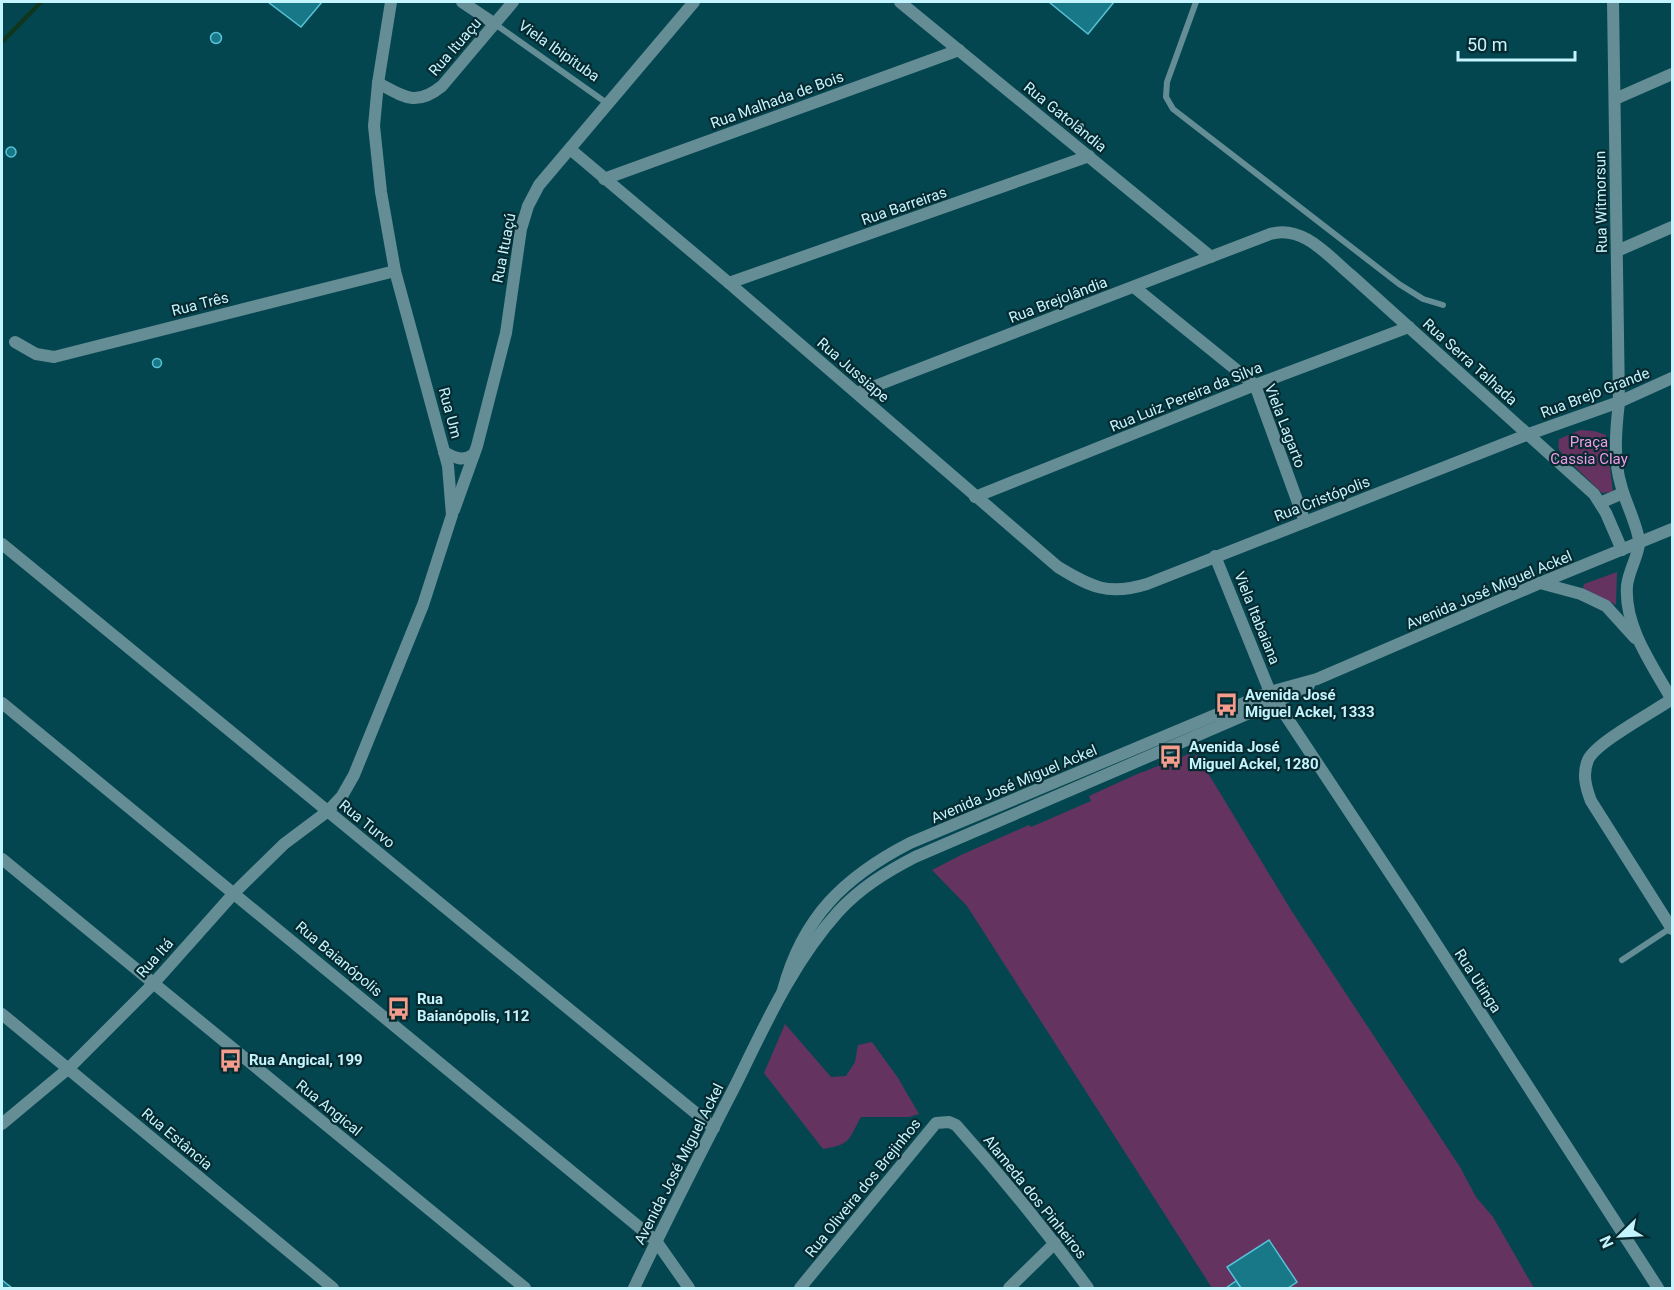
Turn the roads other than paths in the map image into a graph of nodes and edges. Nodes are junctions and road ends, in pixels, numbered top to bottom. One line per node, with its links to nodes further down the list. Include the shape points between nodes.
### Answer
1 (391, 2): 11 (street, Rua Um)
2 (462, 2): 8 (street, Viela Ibipituba)
3 (513, 2): 8 (street, Rua Ituaçu)
4 (694, 2): 13 (street, Rua Ituaçú)
5 (900, 2): 9 (street, Rua Gatolândia)
6 (1196, 2): 24 (lane, via 1167,82 1166,97 1173,109 1399,284 1415,295)
7 (1613, 2): 12 (street, Rua Witmorsun)
8 (495, 24): 11 (street, Rua Ituaçu, via 432,95 405,97); 13 (lane, Viela Ibipituba)
9 (959, 50): 15 (street, Rua Gatolândia); 16 (street, Rua Malhada de Bois)
10 (1672, 74): 12 (street)
11 (378, 82): 21 (street, Rua Um, via 374,126)
12 (1615, 99): 19 (street, Rua Witmorsun)
13 (608, 104): 14 (street, Rua Ituaçú)
14 (570, 149): 16 (street, Rua Jussiape); 33 (street, Rua Ituaçú, via 539,185 528,206 506,333)
15 (1089, 156): 20 (street, Rua Gatolândia); 22 (street, Rua Barreiras)
16 (604, 178): 22 (street, Rua Jussiape)
17 (1672, 227): 19 (street)
18 (1270, 234): 20 (street, Rua Brejolândia); 25 (street, Rua Serra Talhada, via 1289,231 1311,242)
19 (1617, 251): 30 (street, Rua Witmorsun)
20 (1211, 257): 23 (street, Rua Brejolândia)
21 (396, 271): 26 (street, Rua Três, via 54,357 36,354); 32 (street, Rua Um)
22 (729, 283): 29 (street, Rua Jussiape)
23 (1134, 287): 28 (street, Viela Lagarto); 29 (street, Rua Brejolândia)
24 (1443, 305)
25 (1409, 327): 28 (street, Rua Luiz Pereira da Silva); 31 (street, Rua Serra Talhada)
26 (15, 342)
27 (1672, 378): 30 (street, Rua Brejo Grande)
28 (1255, 385): 35 (street, Rua Luiz Pereira da Silva); 38 (street, Viela Lagarto)
29 (857, 393): 35 (street, Rua Jussiape)
30 (1619, 402): 31 (street, Rua Brejo Grande); 34 (street, via 1617,454)
31 (1529, 434): 36 (street, Rua Serra Talhada); 38 (street, Rua Cristópolis)
32 (444, 452): 33 (street, via 462,459); 37 (street, Rua Um)
33 (474, 454): 37 (street, Rua Ituaçú)
34 (1623, 493): 36 (street); 40 (street)
35 (975, 497): 45 (street, Rua Jussiape, via 1058,567 1106,590)
36 (1600, 503): 42 (street, Rua Serra Talhada)
37 (452, 515): 50 (street, Rua Um, via 423,605 354,775)
38 (1305, 522): 43 (street, Rua Cristópolis)
39 (1672, 529): 40 (street, Avenida José Miguel Ackel)
40 (1640, 542): 42 (street, Avenida José Miguel Ackel); 46 (street, via 1627,586 1629,613)
41 (2, 544): 50 (street, Rua Turvo)
42 (1622, 550): 44 (street, Avenida José Miguel Ackel)
43 (1215, 556): 45 (street, Rua Cristópolis); 47 (street, Viela Itabaiana)
44 (1540, 583): 46 (street, via 1581,594 1606,606); 47 (street, Avenida José Miguel Ackel)
45 (1126, 590)
46 (1640, 643): 48 (street)
47 (1273, 697): 60 (street, Avenida José Miguel Ackel, via 915,856 860,891 818,935 783,990); 70 (street, Rua Utinga)
48 (1672, 700): 53 (street, via 1599,746 1588,758 1585,772 1591,801)
49 (2, 702): 52 (street, Rua Baianópolis)
50 (328, 811): 52 (street, Rua Itá, via 284,844); 60 (street, Rua Turvo)
51 (2, 859): 55 (street, Rua Angical)
52 (235, 892): 55 (street, Rua Itá); 61 (street, Rua Baianópolis)
53 (1672, 928): 54 (lane)
54 (1622, 960)
55 (153, 984): 57 (street, Rua Itá); 64 (street, Rua Angical)
56 (2, 1014): 57 (street, Rua Estância)
57 (69, 1068): 58 (street, Rua Itá); 63 (street, Rua Estância)
58 (2, 1124)
59 (956, 1125): 62 (street, Alameda dos Pinheiros); 67 (street, Rua Oliveira dos Brejinhos, via 936,1123)
60 (714, 1128): 61 (street, Avenida José Miguel Ackel)
61 (657, 1241): 65 (street, Avenida José Miguel Ackel); 66 (street, Rua Baianópolis)
62 (1055, 1243): 68 (street); 69 (street, Alameda dos Pinheiros)
63 (333, 1288)
64 (525, 1288)
65 (634, 1288)
66 (689, 1288)
67 (800, 1288)
68 (1009, 1288)
69 (1088, 1288)
70 (1658, 1288)

